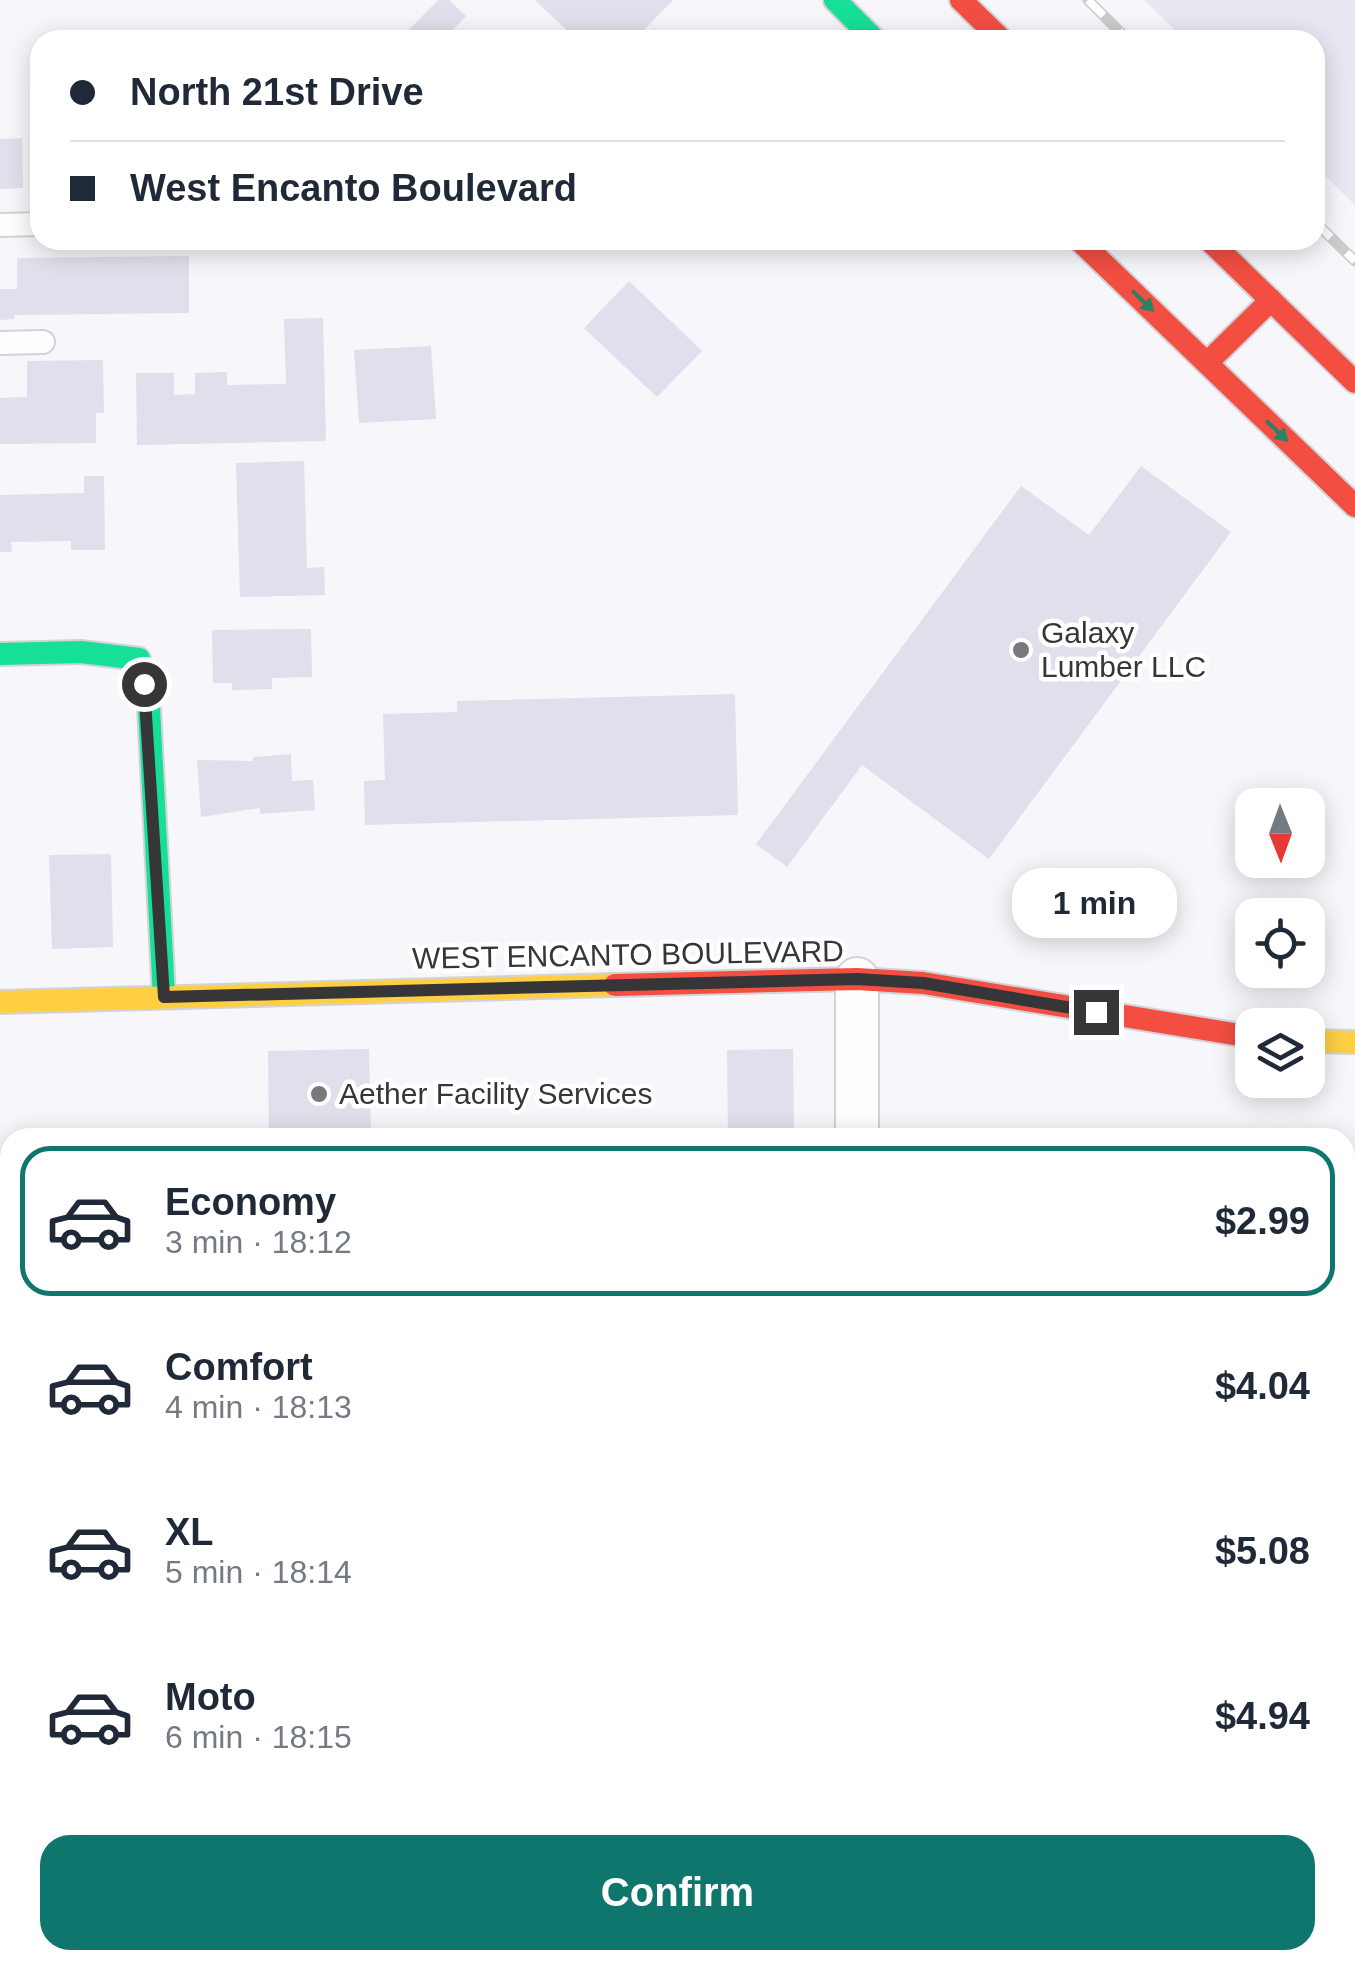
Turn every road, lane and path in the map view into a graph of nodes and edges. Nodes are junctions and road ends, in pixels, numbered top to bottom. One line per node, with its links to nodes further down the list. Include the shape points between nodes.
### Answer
1 (835, 0): 3 (street)
2 (961, 0): 4 (street)
3 (865, 30)
4 (992, 30)
5 (30, 224): 6 (lane)
6 (0, 225)
7 (1090, 250): 12 (street, one-way to 12)
8 (1219, 250): 9 (street)
9 (1271, 300): 12 (street); 13 (street)
10 (43, 342): 11 (lane)
11 (0, 343)
12 (1207, 363): 14 (street, one-way to 14)
13 (1355, 382)
14 (1355, 506)
15 (0, 654): 17 (street, via 139,659 149,709)
16 (857, 979): 17 (street, WEST ENCANTO BOULEVARD); 19 (street, WEST ENCANTO BOULEVARD, via 923,983); 22 (street)
17 (164, 997): 18 (street, WEST ENCANTO BOULEVARD)
18 (0, 1002)
19 (1235, 1034)
20 (1325, 1041): 21 (street)
21 (1355, 1042)
22 (857, 1128)

